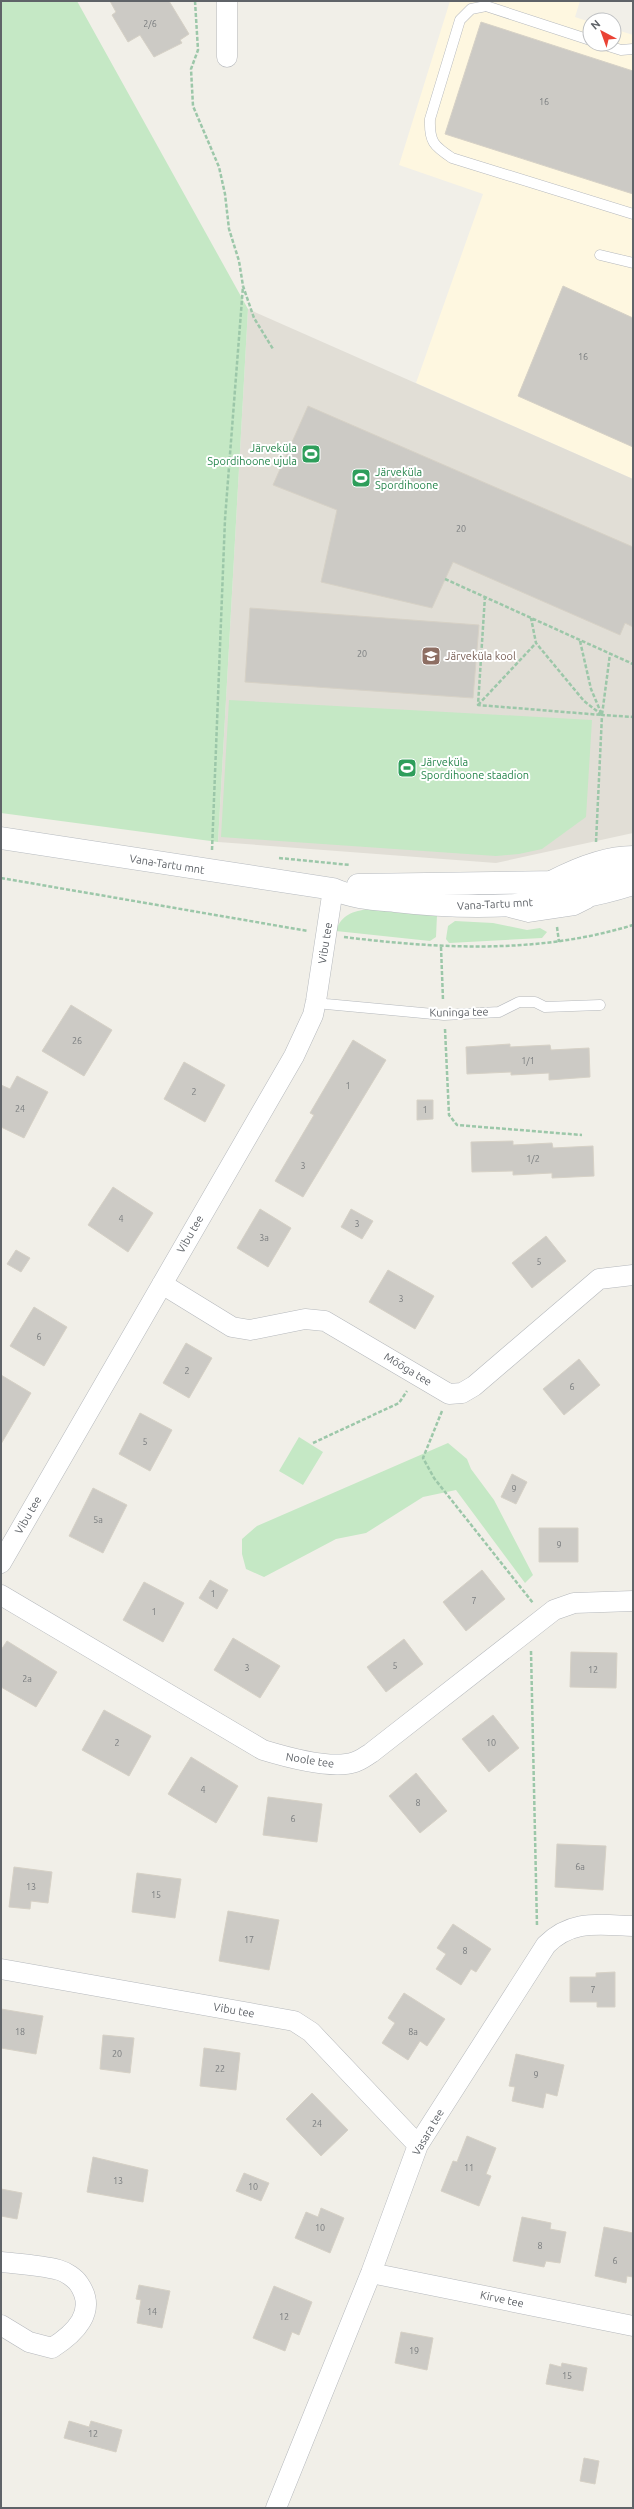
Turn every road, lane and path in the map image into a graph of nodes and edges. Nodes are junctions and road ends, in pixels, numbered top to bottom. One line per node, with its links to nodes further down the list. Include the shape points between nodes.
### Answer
1 (196, 1): 10 (path, via 198,50 191,69 193,106 219,167 229,229 239,260)
2 (227, 1): 6 (street)
3 (582, 37): 7 (lane, via 486,6 471,9 460,20 430,119 429,136 439,149 452,158)
4 (633, 49): 5 (lane)
5 (622, 50)
6 (228, 57)
7 (633, 214)
8 (600, 255): 9 (lane)
9 (633, 263)
10 (243, 286): 11 (path, via 254,318); 25 (path, via 225,518 212,851)
11 (273, 349)
12 (445, 579): 13 (path)
13 (485, 596): 14 (path); 19 (path)
14 (531, 618): 15 (path); 16 (path)
15 (580, 640): 17 (path); 20 (path, via 591,689)
16 (536, 643): 19 (path); 20 (path, via 584,701)
17 (610, 654): 18 (path); 20 (path)
18 (633, 664)
19 (478, 705): 20 (path)
20 (602, 715): 21 (path); 23 (path)
21 (633, 716)
22 (1, 838): 31 (street, Vana-Tartu mnt)
23 (596, 844)
24 (633, 851): 29 (lane, via 576,863)
25 (219, 852)
26 (274, 857): 28 (path)
27 (633, 863): 29 (street, Vana-Tartu mnt, via 558,882)
28 (351, 865)
29 (536, 883): 31 (street, Vana-Tartu mnt, via 350,884)
30 (625, 886): 31 (street, Vana-Tartu mnt, via 564,899 486,906 441,906 348,896)
31 (333, 889): 35 (street, Vibu tee)
32 (556, 920): 33 (path)
33 (559, 942)
34 (441, 947): 37 (path)
35 (316, 1001): 37 (lane, Kuninga tee); 40 (street, Vibu tee, via 313,1015 294,1056)
36 (600, 1005): 37 (lane, Kuninga tee, via 545,1007 535,1002 519,1002 499,1012)
37 (444, 1015): 38 (path, via 448,1115 457,1125)
38 (582, 1135)
39 (633, 1275): 42 (street, via 598,1279 474,1386 462,1393)
40 (162, 1284): 42 (street, Mõõga tee, via 232,1327 250,1330 305,1319 325,1321); 44 (street, Vibu tee)
41 (409, 1389): 43 (path, via 399,1404)
42 (449, 1394): 47 (path, via 423,1458 434,1478)
43 (313, 1442)
44 (1, 1563)
45 (1, 1595): 48 (street, Noole tee, via 263,1750 286,1757 341,1765 355,1762 371,1753)
46 (633, 1601): 47 (street, Noole tee, via 574,1603 554,1610)
47 (544, 1618): 48 (street, Noole tee)
48 (527, 1632): 50 (path, via 532,1654 537,1926)
49 (633, 1926): 50 (street, Vasara tee, via 585,1925 569,1928)
50 (546, 1944): 52 (street, Vasara tee)
51 (1, 1968): 52 (street, Vibu tee, via 294,2021 311,2032)
52 (418, 2145): 54 (street, Vasara tee)
53 (1, 2262): 55 (street, via 61,2270 76,2280 86,2303 85,2313 71,2336 52,2348 29,2342)
54 (371, 2273): 56 (street, Kirve tee); 57 (street, Vasara tee)
55 (1, 2325)
56 (633, 2326)
57 (276, 2508)

